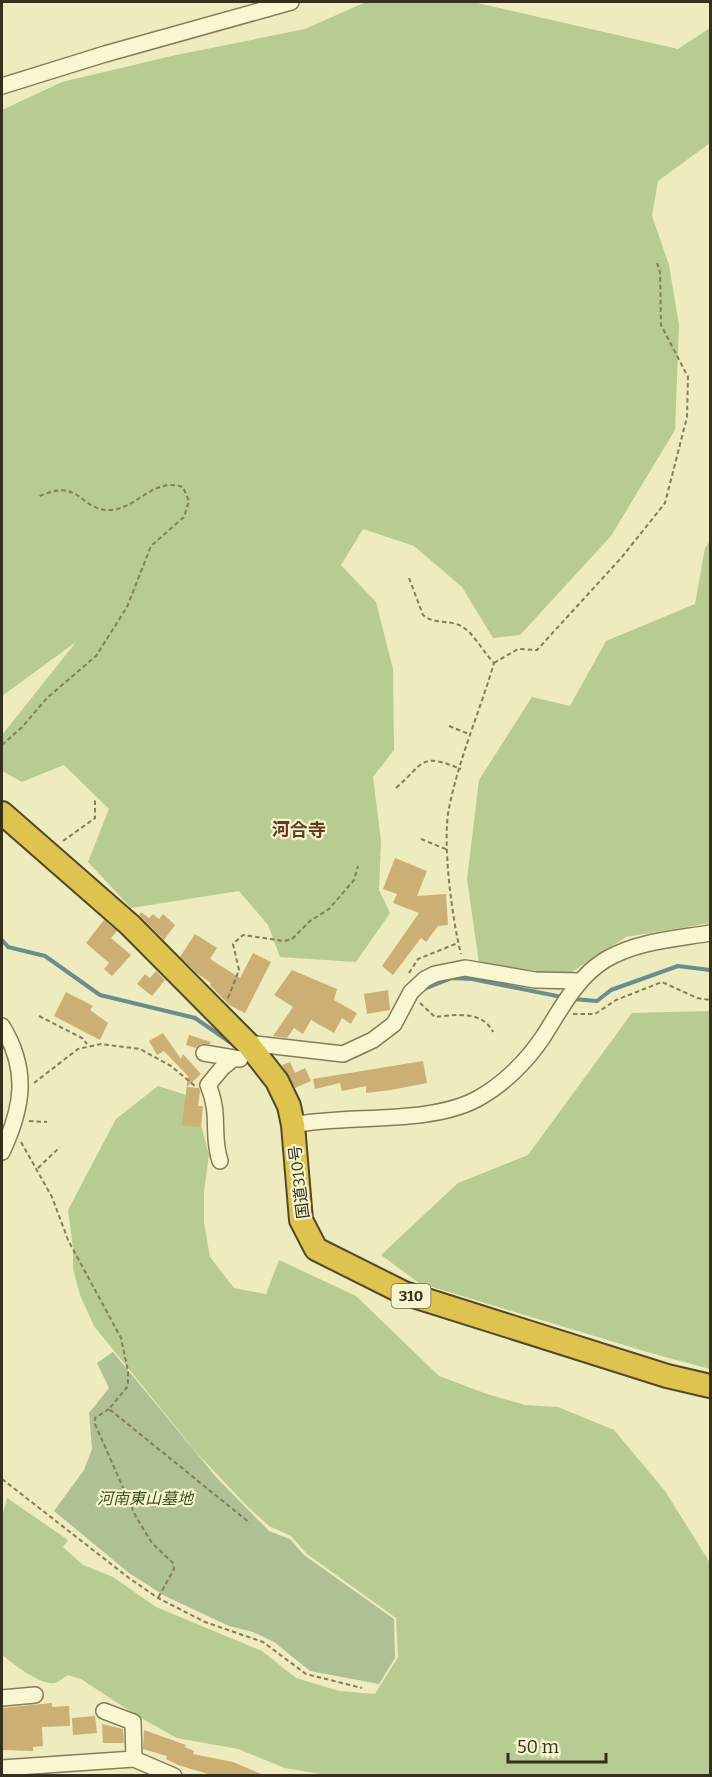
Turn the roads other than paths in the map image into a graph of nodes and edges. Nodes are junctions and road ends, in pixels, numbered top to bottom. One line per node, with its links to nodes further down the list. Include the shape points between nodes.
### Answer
1 (291, 2): 2 (street)
2 (2, 86)
3 (2, 813): 7 (highway, 国道310号 / 310, via 130,925 220,1015)
4 (711, 933): 5 (street, via 630,949 606,960)
5 (577, 985): 7 (street, via 465,968 435,974 411,992 394,1024 374,1040 343,1054); 9 (street, via 542,1039 517,1068 474,1100 436,1111)
6 (2, 1026): 10 (street, via 14,1050 21,1092 14,1130)
7 (249, 1052): 8 (street); 9 (highway, 国道310号 / 310, via 277,1081); 11 (street, via 222,1068 208,1085 217,1110)
8 (204, 1053)
9 (293, 1125): 12 (highway, 国道310号 / 310, via 302,1220 316,1249 404,1293)
10 (2, 1152)
11 (220, 1161)
12 (711, 1386)
13 (35, 1695): 14 (street)
14 (2, 1698)
15 (104, 1711): 16 (street, via 132,1722)
16 (134, 1759): 18 (street); 20 (street)
17 (2, 1768): 19 (street)
18 (102, 1768): 19 (street)
19 (31, 1771)
20 (174, 1776)

